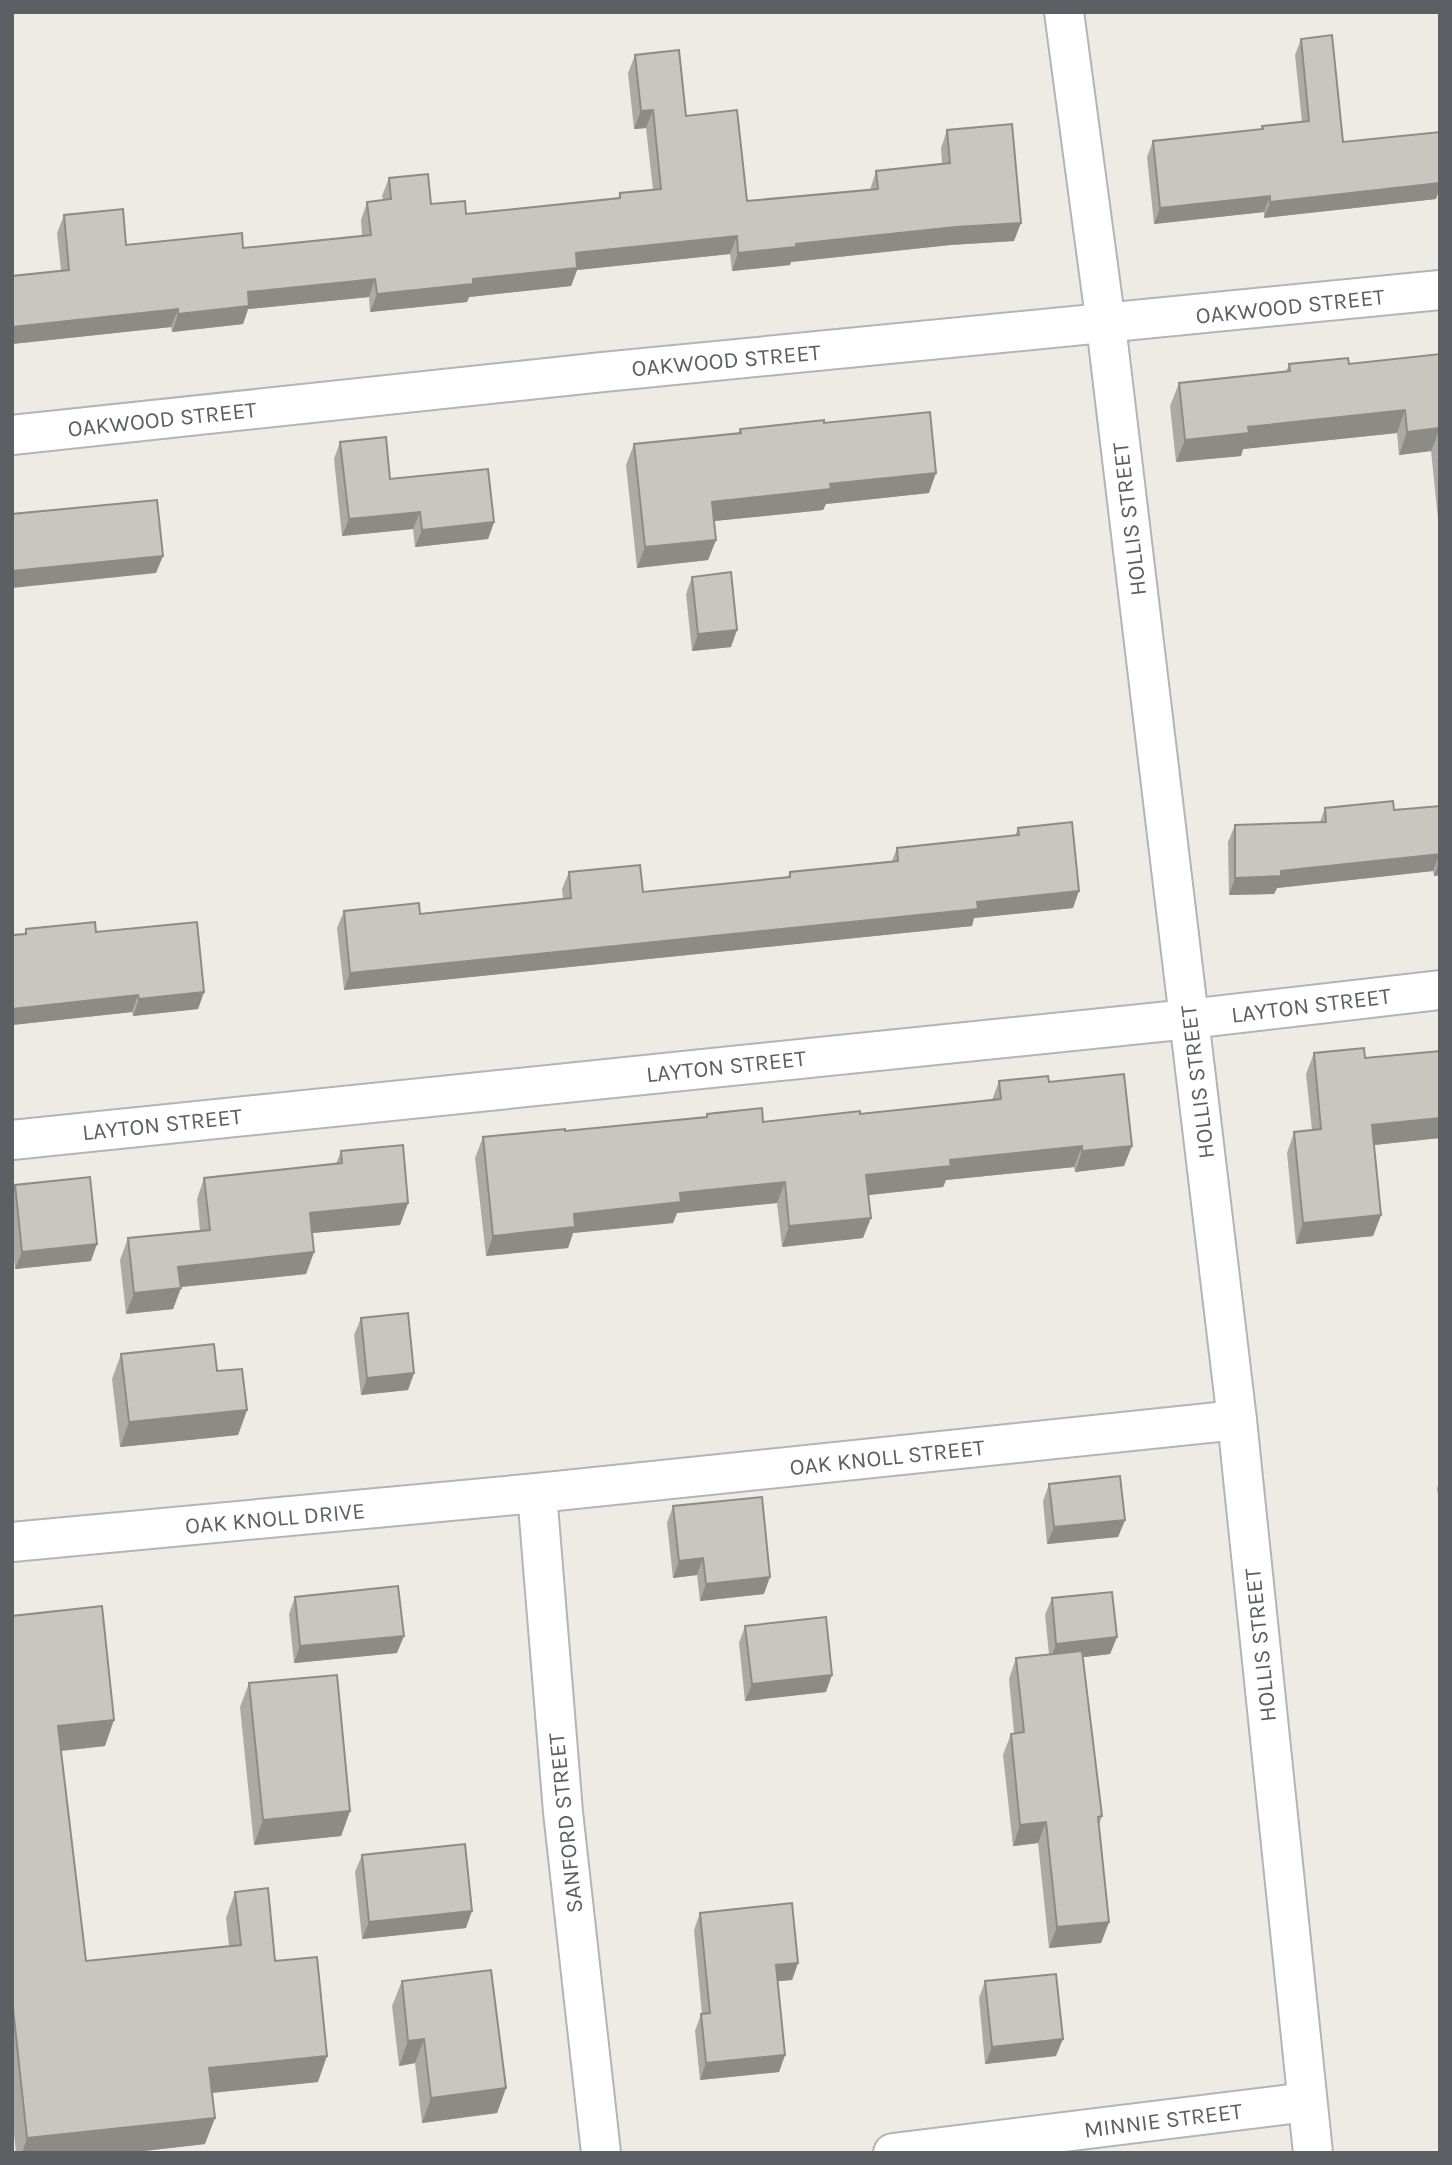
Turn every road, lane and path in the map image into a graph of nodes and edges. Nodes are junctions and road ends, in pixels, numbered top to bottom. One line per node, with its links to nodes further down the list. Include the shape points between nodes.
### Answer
1 (1064, 12): 3 (street, HOLLIS STREET)
2 (1440, 290): 3 (street, OAKWOOD STREET)
3 (1105, 324): 4 (street, OAKWOOD STREET, via 617,370); 6 (street, HOLLIS STREET)
4 (12, 435)
5 (1440, 990): 6 (street, LAYTON STREET)
6 (1189, 1019): 7 (street, LAYTON STREET); 8 (street, HOLLIS STREET)
7 (12, 1140)
8 (1237, 1420): 9 (street, OAK KNOLL STREET); 11 (street, HOLLIS STREET)
9 (537, 1493): 10 (street, OAK KNOLL DRIVE); 12 (street, SANFORD STREET, via 562,1812)
10 (12, 1542)
11 (1307, 2102): 13 (street, MINNIE STREET); 14 (street, HOLLIS STREET)
12 (601, 2153)
13 (893, 2153)
14 (1313, 2153)

